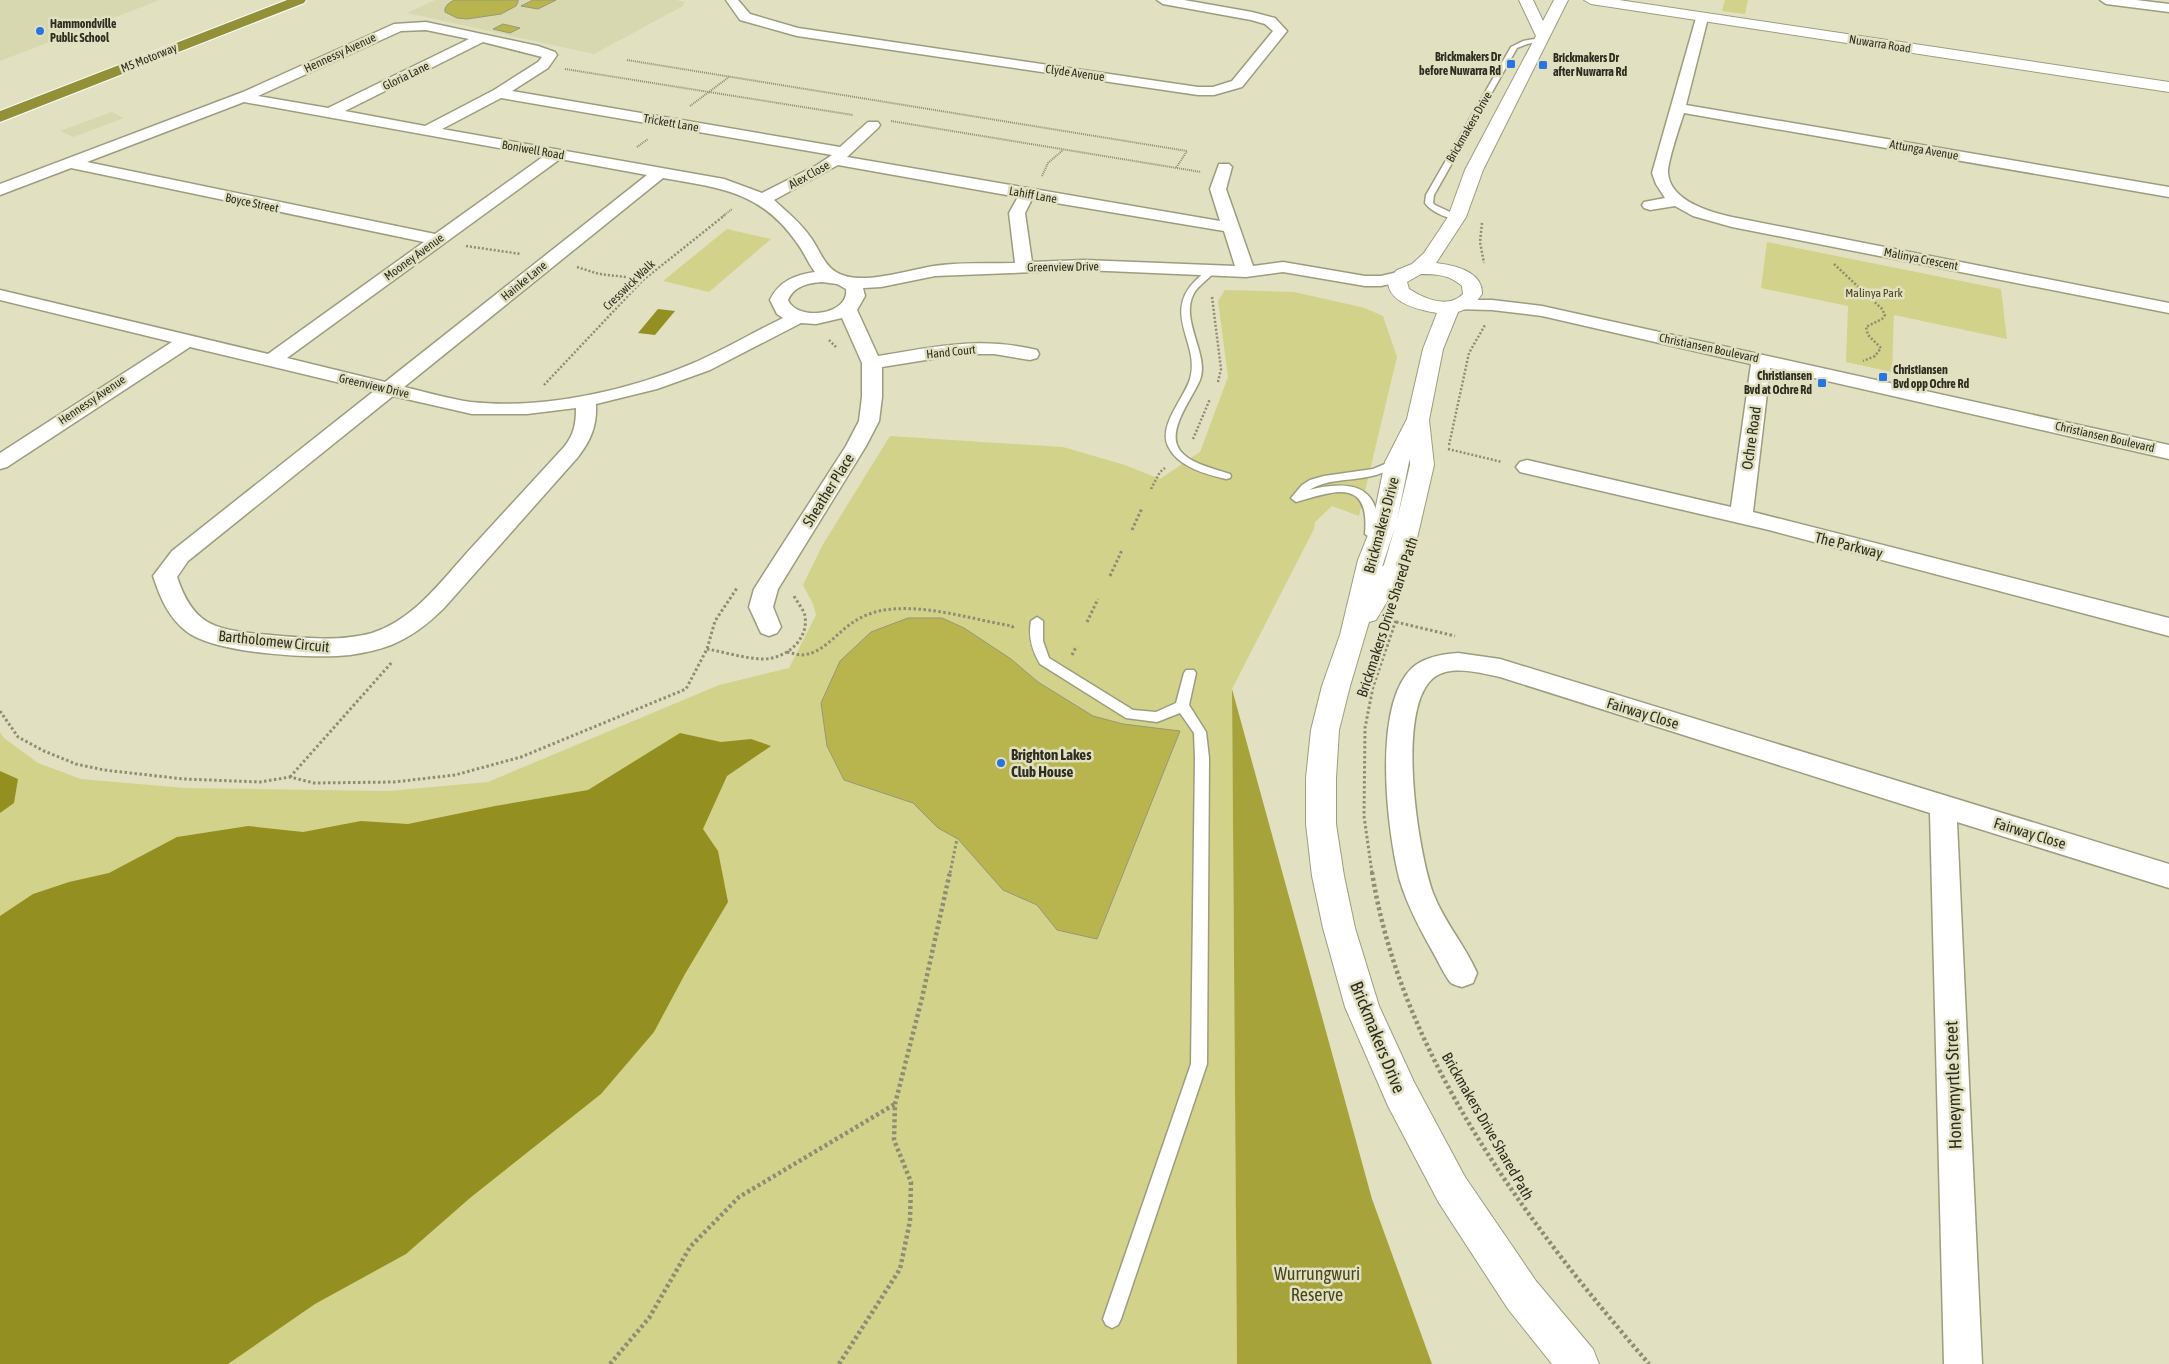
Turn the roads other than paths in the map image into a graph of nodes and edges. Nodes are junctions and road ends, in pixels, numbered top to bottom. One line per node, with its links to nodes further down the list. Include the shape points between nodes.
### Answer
1 (299, 0): 17 (highway, M5 Motorway)
2 (732, 0): 3 (street, Clyde Avenue, via 745,17 797,32 1198,91 1226,89 1237,84 1280,31 1270,21)
3 (1163, 0)
4 (1526, 0): 11 (street)
5 (1561, 0): 11 (street, Brickmakers Drive)
6 (1591, 0): 9 (street, Nuwarra Road)
7 (2106, 0): 8 (street)
8 (2169, 8)
9 (1702, 18): 12 (street, Nuwarra Road); 15 (street)
10 (481, 38): 13 (street, Hennessy Avenue, via 550,55 544,65); 14 (street, Hennessy Avenue, via 426,26 399,27); 16 (street, Gloria Lane)
11 (1542, 38): 31 (street, Brickmakers Drive, via 1474,170); 31 (lane, Brickmakers Drive, via 1514,47 1430,196 1432,207)
12 (2169, 87)
13 (499, 93): 19 (street, Hennessy Avenue); 21 (street, Trickett Lane)
14 (242, 97): 16 (street, Boniwell Road); 22 (street, Hennessy Avenue)
15 (1679, 108): 26 (street, Attunga Avenue); 29 (street, via 1660,173)
16 (330, 113): 19 (street, Boniwell Road)
17 (0, 117)
18 (873, 125): 21 (street, Alex Close)
19 (426, 131): 20 (street, Boniwell Road)
20 (557, 154): 24 (street, Boniwell Road); 33 (street, Mooney Avenue)
21 (839, 156): 27 (street, Lahiff Lane); 28 (street, Alex Close)
22 (68, 163): 25 (street, Hennessy Avenue); 33 (street, Boyce Street)
23 (1224, 168): 32 (street, via 1218,189)
24 (660, 172): 28 (street, Boniwell Road, via 724,184); 56 (street, Hainke Lane)
25 (0, 190)
26 (2169, 192)
27 (1028, 194): 32 (street, Lahiff Lane); 35 (street, via 1017,212)
28 (758, 197): 34 (street, Boniwell Road, via 790,223)
29 (1677, 201): 30 (street); 46 (street, Malinya Crescent, via 1709,216 1732,222)
30 (1650, 205)
31 (1457, 218): 38 (street, Brickmakers Drive, via 1431,257); 39 (street, Brickmakers Drive, via 1458,250)
32 (1232, 227): 37 (street)
33 (438, 240): 54 (street, Mooney Avenue)
34 (805, 241): 40 (street, via 802,264); 41 (street, Boniwell Road, via 821,268)
35 (1024, 268): 36 (street, Greenview Drive, via 1124,266); 41 (street, Greenview Drive, via 935,272)
36 (1211, 271): 37 (street, Greenview Drive); 63 (lane, via 1189,293 1186,308 1197,362 1196,377 1179,411 1171,443 1186,462)
37 (1246, 272): 38 (street, Greenview Drive, via 1283,267 1365,281 1381,281); 43 (street, Greenview Drive)
38 (1410, 272): 39 (street, via 1444,270); 43 (street, via 1398,286)
39 (1467, 281): 45 (street, Brickmakers Drive, via 1473,290 1472,296 1468,302); 47 (street, Christiansen Boulevard)
40 (793, 284): 41 (street, via 812,278); 44 (street, Greenview Drive, via 781,294)
41 (846, 292): 48 (street, Greenview Drive, via 829,317); 53 (street, Sheather Place)
42 (1, 296): 49 (street, Greenview Drive)
43 (1409, 299): 45 (street, via 1431,307); 51 (street)
44 (780, 305): 48 (street, via 789,314); 50 (street, Greenview Drive)
45 (1455, 306): 47 (street, Christiansen Boulevard, via 1492,305); 51 (street, Brickmakers Drive)
46 (2169, 308)
47 (1542, 311): 55 (street, Christiansen Boulevard)
48 (803, 318): 50 (street, Greenview Drive); 53 (street, via 844,333)
49 (186, 340): 54 (street, Greenview Drive); 60 (street, Hennessy Avenue)
50 (745, 344): 57 (street, Greenview Drive, via 703,365 662,380)
51 (1433, 349): 58 (street, Brickmakers Drive)
52 (1030, 354): 53 (street, Hand Court, via 994,348 963,348)
53 (867, 355): 67 (street, Sheather Place, via 872,397 869,421 766,589 761,607)
54 (272, 360): 56 (street, Greenview Drive)
55 (1762, 360): 59 (street, Christiansen Boulevard); 64 (street, Ochre Road)
56 (388, 389): 57 (street, Greenview Drive, via 471,408 516,409); 57 (street, Bartholomew Circuit, via 180,556 165,576 170,594 193,626 212,635 246,642 299,646 342,647 392,634 420,617 582,439 587,424)
57 (586, 400)
58 (1418, 419): 61 (street, Brickmakers Drive); 69 (street, Brickmakers Drive, via 1422,465 1406,534 1396,565)
59 (2169, 452)
60 (0, 462)
61 (1397, 462): 65 (street, Brickmakers Drive, via 1384,525); 65 (lane, via 1377,472 1315,481 1304,487 1296,498 1337,488 1361,494 1369,500 1374,519)
62 (1527, 468): 64 (street, The Parkway)
63 (1226, 476)
64 (1741, 517): 68 (street, The Parkway)
65 (1371, 560): 69 (street, Brickmakers Drive)
66 (1037, 621): 71 (lane, via 1038,650 1044,661 1131,716 1157,717)
67 (768, 627)
68 (2169, 627)
69 (1353, 636): 76 (street, Brickmakers Drive, via 1325,730 1321,824 1339,928 1362,1007 1401,1094 1452,1190 1522,1295)
70 (1190, 673): 71 (lane)
71 (1182, 706): 75 (lane, via 1200,732 1202,758 1199,1064)
72 (1943, 806): 73 (street, Fairway Close); 74 (street, Fairway Close, via 1500,668 1456,662 1434,665 1420,674 1410,687 1402,725 1400,779 1403,830 1415,883 1438,934); 77 (street, Honeymyrtle Street)
73 (2169, 876)
74 (1462, 973)
75 (1112, 1319)
76 (1578, 1364)
77 (1963, 1364)

